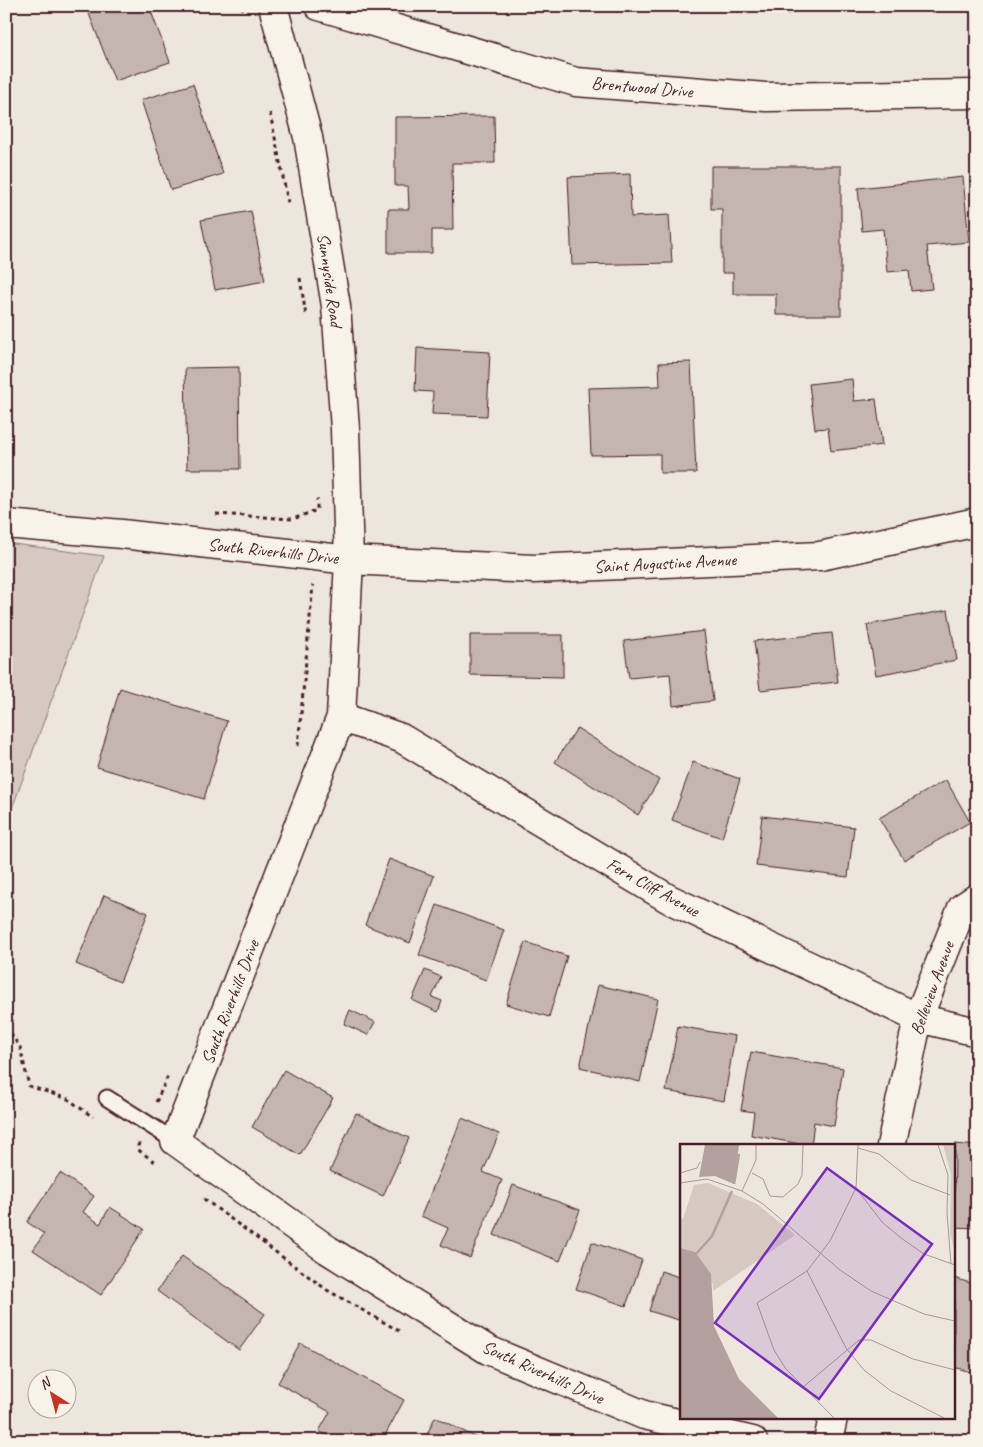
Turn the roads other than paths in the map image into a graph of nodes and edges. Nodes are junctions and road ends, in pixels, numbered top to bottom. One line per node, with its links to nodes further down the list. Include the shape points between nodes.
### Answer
1 (273, 6): 6 (street, Sunnyside Road, via 308,137 336,306 345,429)
2 (319, 6): 3 (street, Brentwood Drive, via 576,82 766,97)
3 (977, 94)
4 (977, 522): 6 (street, Saint Augustine Avenue, via 820,556 534,569)
5 (6, 524): 6 (street, South Riverhills Drive)
6 (349, 560): 7 (street, South Riverhills Drive)
7 (341, 717): 9 (street, Fern Cliff Avenue, via 401,738 669,899); 12 (street, South Riverhills Drive)
8 (977, 898): 9 (street, Belleview Avenue, via 962,908)
9 (918, 1018): 10 (street, Fern Cliff Avenue); 13 (street, Belleview Avenue)
10 (977, 1032)
11 (108, 1098): 12 (lane)
12 (175, 1141): 15 (street, South Riverhills Drive, via 328,1250 488,1350 644,1415)
13 (891, 1144)
14 (833, 1420): 16 (street)
15 (753, 1441)
16 (828, 1441)

